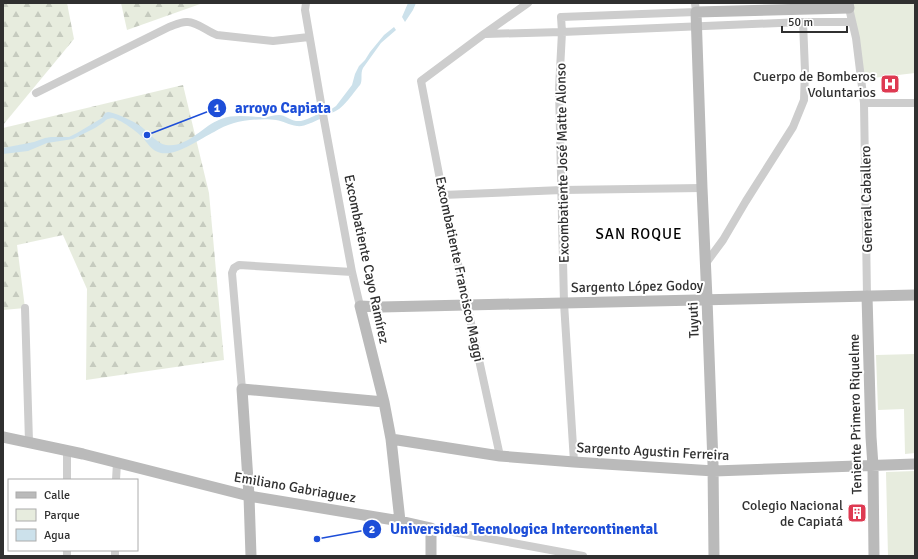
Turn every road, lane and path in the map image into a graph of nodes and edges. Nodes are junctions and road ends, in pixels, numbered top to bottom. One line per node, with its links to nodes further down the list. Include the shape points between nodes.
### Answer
1 (306, 3): 10 (street, Excombatiente Cayo Ramírez)
2 (528, 3): 9 (street)
3 (848, 6): 4 (main road); 6 (street, General Caballero)
4 (695, 7): 7 (main road, Tuyuti); 8 (street, Excombatiente José Matte Alonso, via 561,17)
5 (802, 22): 6 (street); 7 (street); 17 (street, via 804,100 793,127 724,240)
6 (852, 22): 12 (street, General Caballero)
7 (696, 26): 8 (street); 14 (main road, Tuyuti)
8 (562, 32): 9 (street); 15 (street, Excombatiente José Matte Alonso, via 559,89)
9 (484, 34): 16 (street, Excombatiente Francisco Maggi, via 421,81)
10 (309, 37): 11 (street, via 273,41 217,34 196,24 183,22); 18 (street, Excombatiente Cayo Ramírez)
11 (36, 93)
12 (864, 103): 13 (street); 20 (street, General Caballero)
13 (915, 103)
14 (702, 188): 15 (street); 17 (main road, Tuyuti)
15 (562, 190): 16 (street); 22 (street, Excombatiente José Matte Alonso)
16 (443, 195): 23 (street, Excombatiente Francisco Maggi)
17 (706, 263): 21 (main road, Tuyuti)
18 (352, 272): 24 (street, Excombatiente Cayo Ramírez); 26 (street, via 239,265 234,268 232,273)
19 (915, 295): 20 (main road, Sargento López Godoy)
20 (868, 296): 21 (main road, Sargento López Godoy); 36 (main road, Teniente Primero Riquelme)
21 (708, 299): 22 (main road, Sargento López Godoy); 37 (main road, Tuyuti)
22 (564, 303): 23 (main road, Sargento López Godoy); 33 (street, Excombatiente José Matte Alonso)
23 (468, 304): 24 (main road, Sargento López Godoy); 32 (street, Excombatiente Francisco Maggi)
24 (360, 306): 27 (main road, Excombatiente Cayo Ramírez)
25 (25, 308): 30 (street)
26 (242, 389): 27 (main road); 40 (main road)
27 (384, 402): 29 (main road, Excombatiente Cayo Ramírez)
28 (3, 437): 30 (main road, Emiliano Gabriaguez)
29 (391, 439): 32 (main road, Sargento Agustin Ferreira); 41 (main road, Excombatiente Cayo Ramírez)
30 (28, 442): 31 (main road, Emiliano Gabriaguez)
31 (67, 451): 34 (main road, Emiliano Gabriaguez); 38 (street)
32 (500, 456): 33 (main road, Sargento Agustin Ferreira)
33 (574, 462): 37 (main road, Sargento Agustin Ferreira)
34 (117, 463): 39 (street); 40 (main road, Emiliano Gabriaguez)
35 (915, 464): 36 (main road, Sargento Agustin Ferreira)
36 (873, 466): 37 (main road, Sargento Agustin Ferreira); 47 (main road, Teniente Primero Riquelme)
37 (714, 471): 46 (main road, Tuyuti)
38 (67, 479)
39 (116, 479)
40 (249, 496): 41 (main road, Emiliano Gabriaguez); 43 (main road)
41 (400, 521): 42 (main road, Emiliano Gabriaguez)
42 (431, 528): 44 (main road); 45 (street, Emiliano Gabriaguez)
43 (251, 556)
44 (431, 556)
45 (583, 556)
46 (714, 556)
47 (874, 556)

